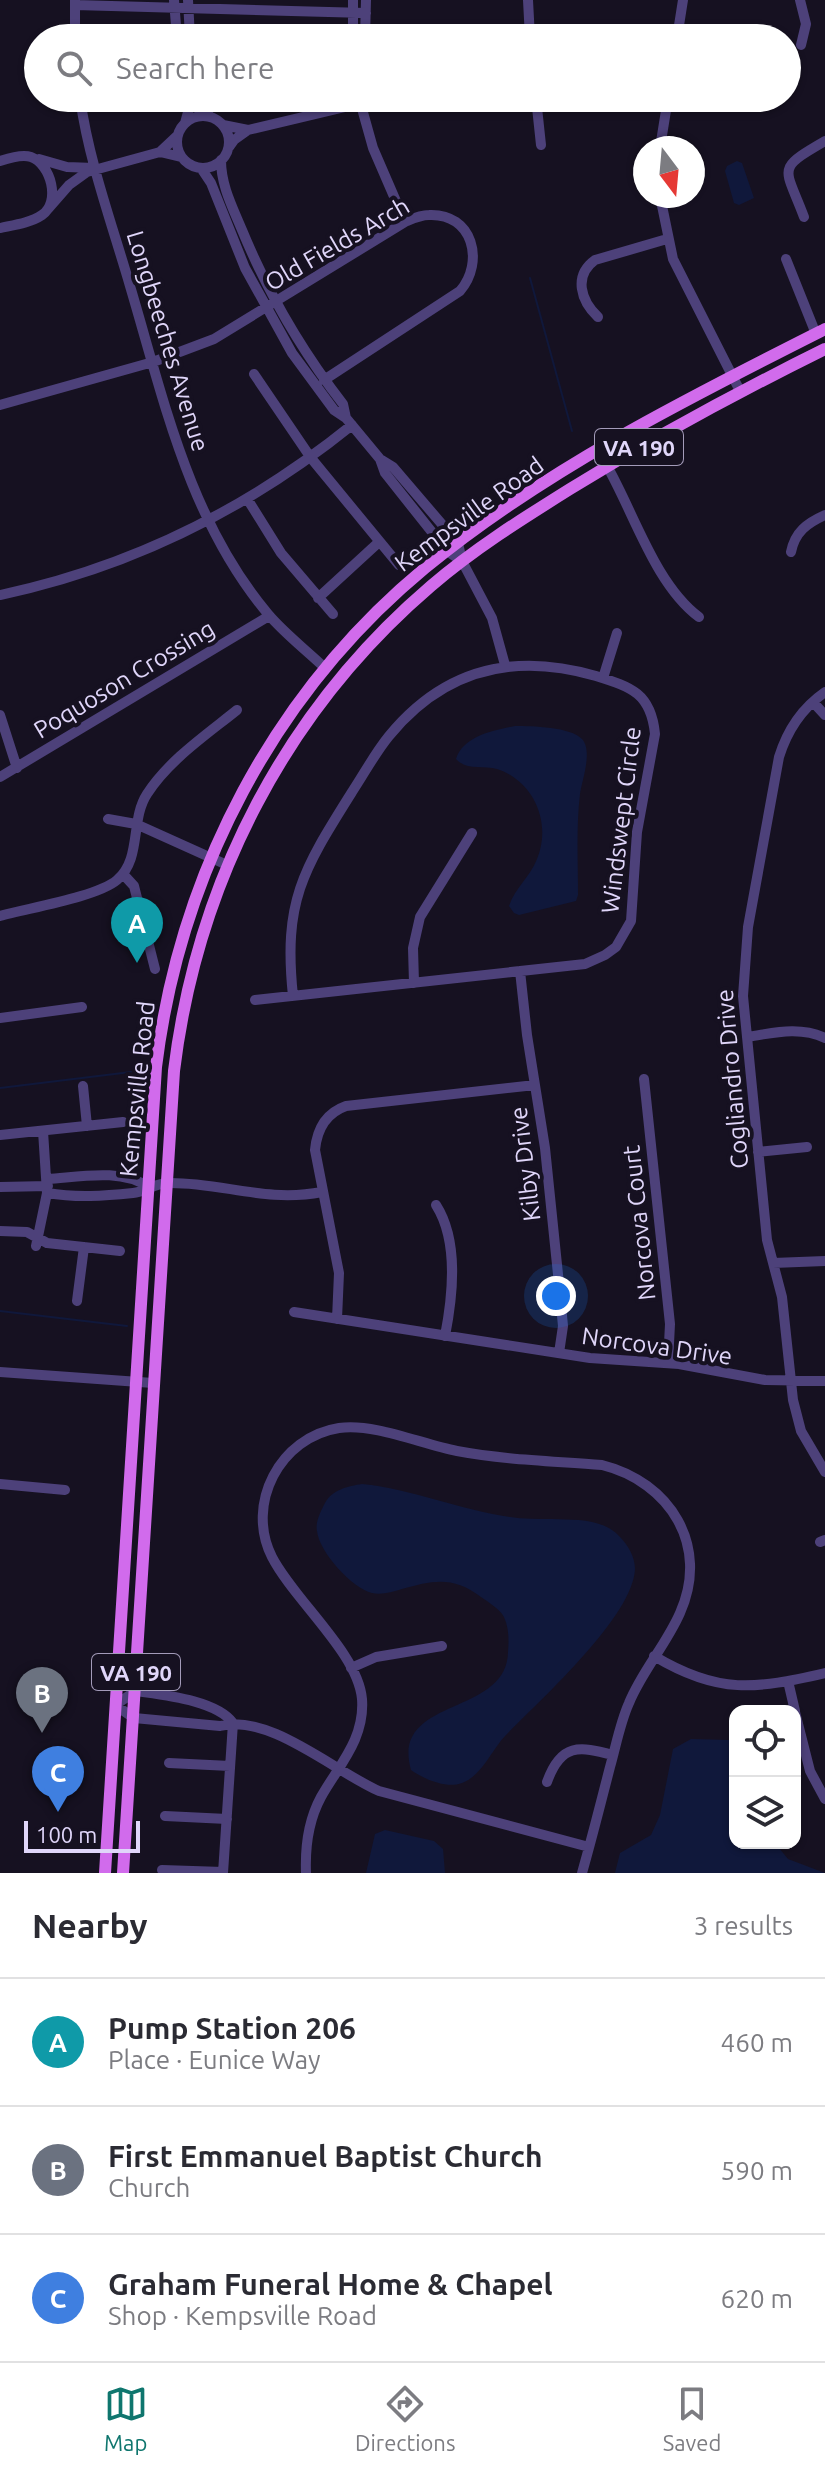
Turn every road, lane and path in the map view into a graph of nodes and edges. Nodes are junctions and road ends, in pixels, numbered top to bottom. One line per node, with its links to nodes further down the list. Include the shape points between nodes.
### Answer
1 (353, 0): 9 (street)
2 (366, 0): 10 (street)
3 (528, 0): 16 (street)
4 (683, 0): 17 (street)
5 (800, 0): 18 (street, via 806,24)
6 (75, 3): 7 (street); 11 (street)
7 (174, 4): 8 (street); 12 (street)
8 (188, 4): 9 (street); 13 (street)
9 (353, 12): 10 (street); 14 (street)
10 (366, 13): 15 (street)
11 (75, 24)
12 (176, 24)
13 (189, 24)
14 (353, 24)
15 (366, 24)
16 (529, 24)
17 (679, 24)
18 (801, 45)
19 (83, 112): 40 (street, Longbeeches Avenue)
20 (188, 112): 27 (street)
21 (207, 112): 26 (street)
22 (314, 112): 29 (street)
23 (365, 112): 45 (street, via 373,148)
24 (537, 112): 33 (street)
25 (666, 112): 31 (street)
26 (210, 117): 27 (street, via 197,116); 28 (street)
27 (185, 123): 30 (street)
28 (223, 125): 29 (street); 34 (street)
29 (248, 130): 34 (street)
30 (177, 136): 35 (street); 37 (street)
31 (662, 136)
32 (825, 141): 44 (street, via 789,165)
33 (541, 145)
34 (228, 148): 38 (street)
35 (160, 152): 37 (street); 40 (street)
36 (30, 156): 39 (street); 40 (street, via 67,167); 43 (street, via 47,170)
37 (181, 157): 41 (street)
38 (221, 160): 41 (street); 49 (street, via 221,179)
39 (0, 161)
40 (96, 168): 43 (street, via 77,177); 53 (street, Longbeeches Avenue)
41 (201, 168): 49 (street, via 228,231)
42 (662, 208): 47 (street)
43 (47, 210): 46 (street)
44 (804, 217)
45 (405, 222): 49 (street, Old Fields Arch); 56 (street, Old Fields Arch, via 429,215 461,227 473,248 468,282)
46 (0, 228)
47 (667, 239): 50 (street, via 589,265 581,286); 55 (street)
48 (786, 259): 51 (street)
49 (271, 304): 53 (street, Old Fields Arch, via 214,339); 56 (street); 59 (street, via 309,376)
50 (598, 317)
51 (821, 331): 55 (main road, Kempsville Road / VA 190)
52 (825, 349): 57 (main road, Kempsville Road / VA 190)
53 (153, 362): 58 (street, Old Fields Arch); 65 (street, Longbeeches Avenue, via 180,454)
54 (254, 374): 60 (street)
55 (732, 376): 57 (street); 67 (main road, Kempsville Road / VA 190, via 579,462)
56 (324, 380): 59 (street)
57 (740, 391): 62 (main road, Kempsville Road / VA 190)
58 (0, 405)
59 (349, 421): 60 (street); 61 (street)
60 (311, 458): 63 (street); 66 (street)
61 (380, 459): 67 (street, via 393,467); 68 (street, via 385,473)
62 (607, 466): 70 (main road, Kempsville Road / VA 190); 76 (street, via 681,603)
63 (248, 500): 65 (street); 73 (street)
64 (825, 515): 69 (street, via 805,525)
65 (208, 522): 72 (street, via 113,562); 75 (street, Longbeeches Avenue)
66 (379, 542): 71 (street); 73 (street)
67 (458, 543): 68 (main road, Kempsville Road / VA 190); 70 (street)
68 (447, 551): 70 (street); 79 (main road, Kempsville Road / VA 190, via 383,605)
69 (791, 552)
70 (462, 561): 78 (street, via 492,618); 92 (main road, Kempsville Road / VA 190, via 390,623 315,709 270,779)
71 (399, 565)
72 (0, 595)
73 (318, 598): 74 (street)
74 (333, 614)
75 (269, 616): 79 (street, Longbeeches Avenue); 86 (street, Poquoson Crossing)
76 (699, 617)
77 (617, 633): 80 (street)
78 (505, 665): 80 (street, Windswept Circle, via 541,664); 98 (street, Windswept Circle, via 439,690 387,738 320,844 296,896 289,936)
79 (325, 668): 91 (main road, Kempsville Road / VA 190, via 260,760)
80 (603, 678): 96 (street, Windswept Circle, via 636,692 647,703 655,734 637,832 631,921 616,947 595,960)
81 (825, 692): 82 (street, Cogliandro Drive)
82 (813, 702): 85 (street); 102 (street, Cogliandro Drive, via 793,726 776,769 745,950)
83 (237, 710): 89 (street, via 174,763 147,794)
84 (0, 715): 86 (street)
85 (825, 715)
86 (17, 768): 87 (street, Poquoson Crossing)
87 (0, 777)
88 (108, 819): 89 (street)
89 (136, 824): 91 (street); 93 (street)
90 (472, 833): 97 (street, via 420,917 413,948)
91 (211, 857): 92 (street); 116 (main road, Kempsville Road / VA 190, via 168,997 156,1067)
92 (227, 865): 113 (main road, Kempsville Road / VA 190, via 185,1002)
93 (123, 874): 94 (street, via 105,887); 95 (street, via 134,886)
94 (0, 916)
95 (155, 969)
96 (520, 971): 97 (street, Windswept Circle); 105 (street, Kilby Drive)
97 (414, 983): 98 (street, Windswept Circle)
98 (293, 996): 99 (street, Windswept Circle)
99 (255, 1000)
100 (82, 1007): 101 (street)
101 (0, 1018)
102 (747, 1037): 103 (street, via 794,1031); 112 (street, Cogliandro Drive)
103 (825, 1038)
104 (644, 1079): 130 (street, Norcova Court, via 670,1324)
105 (535, 1085): 117 (street, via 340,1108 326,1118 316,1140); 129 (street, Kilby Drive, via 562,1312)
106 (83, 1086): 108 (street)
107 (123, 1122): 108 (street)
108 (87, 1126): 109 (street)
109 (43, 1131): 110 (street); 114 (street)
110 (0, 1135)
111 (807, 1147): 112 (street)
112 (758, 1152): 124 (street, Cogliandro Drive)
113 (166, 1183): 116 (street); 117 (street, via 268,1196); 135 (main road, Kempsville Road / VA 190)
114 (48, 1186): 115 (street); 116 (street, via 86,1197 137,1193); 116 (street, via 90,1175 137,1178); 120 (street)
115 (0, 1187)
116 (148, 1187): 133 (main road, Kempsville Road / VA 190)
117 (322, 1192): 127 (street, via 339,1273)
118 (436, 1205): 128 (street, via 446,1224 451,1271)
119 (0, 1231): 120 (street, via 27,1232)
120 (37, 1242): 121 (street)
121 (84, 1247): 122 (street); 125 (street)
122 (120, 1251)
123 (825, 1261): 124 (street)
124 (773, 1263): 134 (street, Cogliandro Drive)
125 (77, 1301)
126 (294, 1312): 127 (street, Norcova Drive)
127 (337, 1319): 128 (street, Norcova Drive)
128 (445, 1336): 129 (street, Norcova Drive)
129 (559, 1353): 130 (street, Norcova Drive)
130 (668, 1363): 134 (street, Norcova Drive)
131 (0, 1372): 133 (street)
132 (825, 1381): 134 (street, Norcova Drive)
133 (136, 1382): 135 (street); 145 (main road, Kempsville Road / VA 190)
134 (791, 1382): 136 (street, Cogliandro Drive, via 801,1431)
135 (153, 1383): 144 (main road, Kempsville Road / VA 190)
136 (825, 1472)
137 (0, 1484): 138 (street)
138 (65, 1490)
139 (442, 1646): 141 (street, via 382,1655)
140 (654, 1656): 141 (street, via 684,1603 690,1564 680,1522 647,1484 602,1465 488,1456 354,1428 323,1432 291,1452 274,1474 262,1512 272,1558); 143 (street, via 706,1682 752,1686); 150 (street, via 628,1704)
141 (351, 1668): 153 (street, via 362,1695 362,1714 354,1744)
142 (825, 1673): 143 (street)
143 (788, 1681): 146 (street)
144 (136, 1691): 145 (street); 147 (main road, Kempsville Road / VA 190); 148 (street, via 194,1703 226,1714)
145 (115, 1705): 147 (street); 160 (main road, Kempsville Road / VA 190)
146 (794, 1705)
147 (134, 1718): 148 (street); 161 (main road, Kempsville Road / VA 190)
148 (233, 1723): 152 (street); 153 (street, via 277,1735)
149 (801, 1735): 155 (street, via 810,1771)
150 (613, 1755): 154 (street, via 572,1749 555,1764); 158 (street)
151 (169, 1763): 152 (street)
152 (230, 1766): 157 (street)
153 (338, 1770): 158 (street, via 393,1795); 163 (street, via 309,1826)
154 (547, 1782)
155 (825, 1799)
156 (165, 1816): 157 (street)
157 (227, 1819): 162 (street)
158 (589, 1847): 164 (street)
159 (162, 1870): 162 (street)
160 (105, 1873)
161 (123, 1873)
162 (223, 1873)
163 (306, 1873)
164 (582, 1873)

